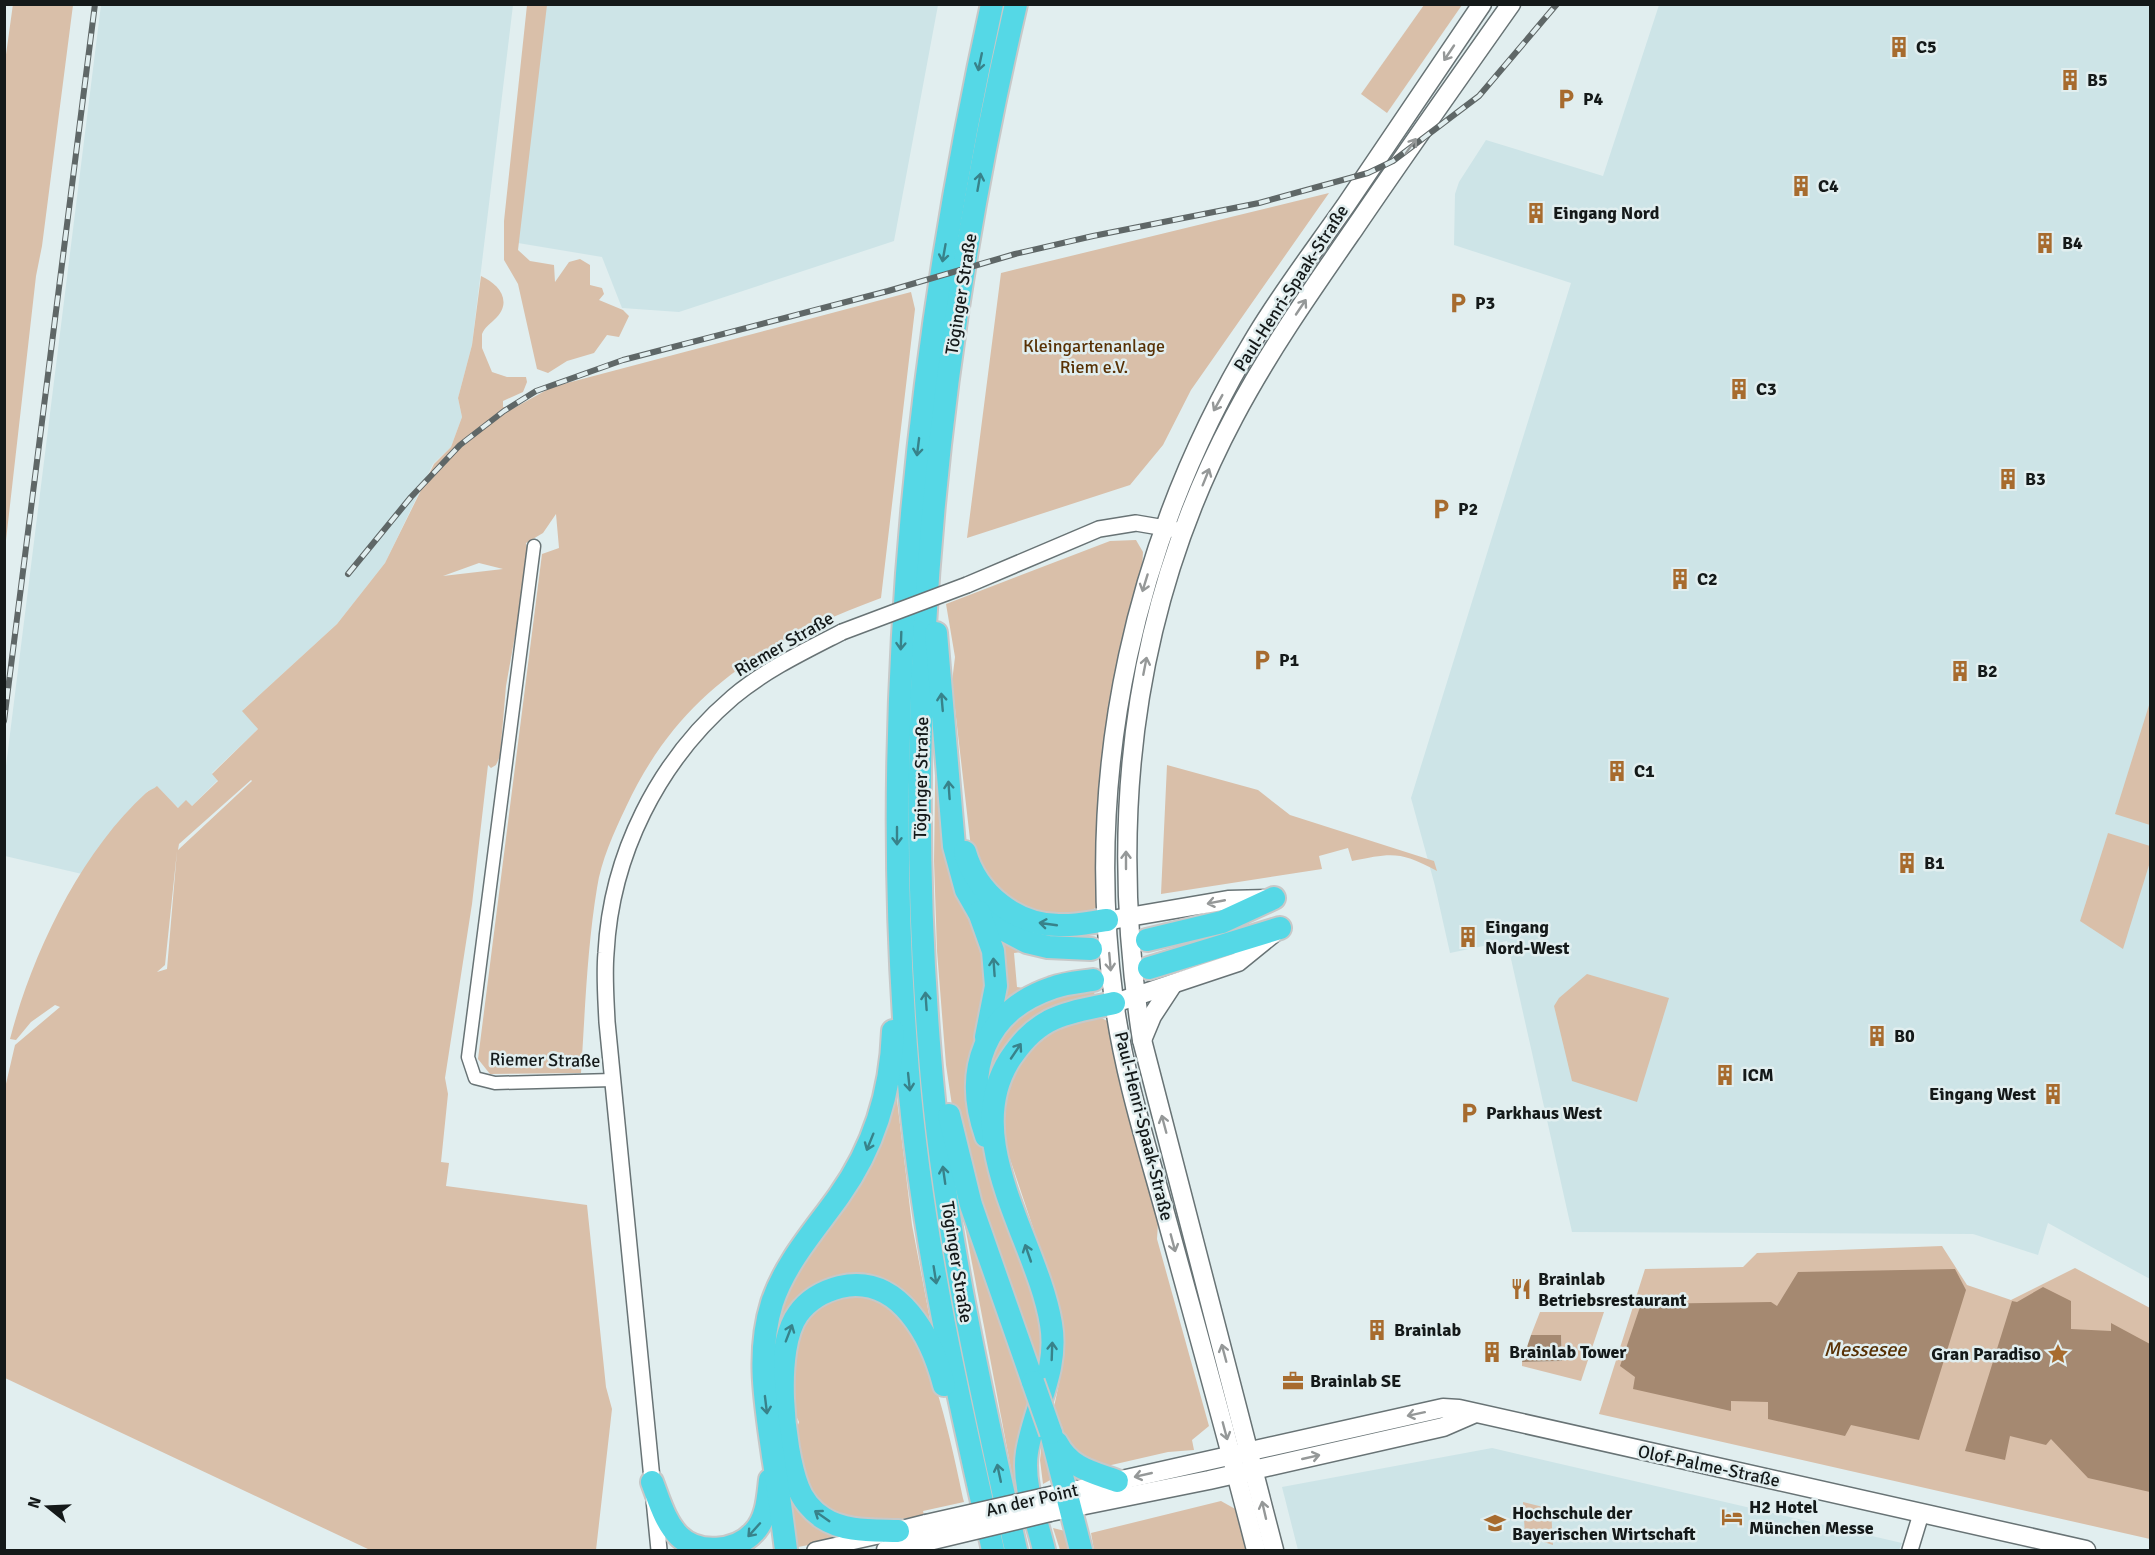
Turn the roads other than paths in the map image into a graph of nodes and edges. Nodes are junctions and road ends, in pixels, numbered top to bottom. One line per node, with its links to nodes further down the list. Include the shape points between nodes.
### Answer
1 (992, 4): 16 (highway, Töginger Straße, one-way to 16, via 942,261 911,502 897,743)
2 (1016, 4): 8 (highway, Töginger Straße, one-way to 2, via 969,237)
3 (1482, 4): 5 (main road, Paul-Henri-Spaak-Straße, one-way to 5, via 1257,334 1191,458)
4 (1511, 4): 6 (main road, Paul-Henri-Spaak-Straße, one-way to 4, via 1233,419 1275,345)
5 (1163, 528): 6 (street, Riemer Straße); 12 (main road, Paul-Henri-Spaak-Straße, one-way to 12, via 1135,619 1119,696 1107,795); 24 (street, Riemer Straße, bridge, via 1121,523 1099,529 843,632 798,654 734,696 684,749 645,807 623,863 608,932 606,1010)
6 (1184, 531): 12 (main road, Paul-Henri-Spaak-Straße, one-way to 6, via 1139,697 1155,622)
7 (534, 546): 24 (street, Riemer Straße, via 468,1058 475,1078 495,1083)
8 (929, 552): 9 (highway, one-way to 8); 23 (highway, Töginger Straße, one-way to 8, via 919,808)
9 (952, 820): 11 (highway, via 961,879); 12 (highway, one-way to 9, via 1059,926 1032,921 1007,910 986,891 967,859)
10 (1274, 898): 12 (main road, one-way to 12, via 1227,900); 14 (highway, via 1222,922)
11 (978, 911): 15 (highway, via 989,922 1027,942); 22 (highway, one-way to 11, via 996,986 993,951)
12 (1117, 919): 20 (main road, Paul-Henri-Spaak-Straße)
13 (1280, 928): 17 (highway); 19 (main road, via 1238,962)
14 (1147, 940)
15 (1091, 949)
16 (901, 961): 30 (highway, Töginger Straße, one-way to 30, via 918,1164); 32 (highway, one-way to 32, via 886,1096 869,1146 788,1268 770,1312 763,1347 763,1377)
17 (1149, 968)
18 (1093, 980): 22 (highway, via 1053,987 1019,1004 996,1025)
19 (1173, 984): 20 (main road); 21 (main road)
20 (1125, 1000): 21 (main road, Paul-Henri-Spaak-Straße); 26 (main road, Paul-Henri-Spaak-Straße, via 1130,1085); 27 (highway, one-way to 20, via 993,1124 995,1097 1005,1067 1018,1047 1028,1034 1050,1020)
21 (1142, 1040): 25 (main road, Paul-Henri-Spaak-Straße, one-way to 21)
22 (984, 1046): 27 (highway, via 977,1069 976,1102)
23 (930, 1059): 29 (highway, bridge, via 945,1097 971,1205); 46 (highway, Töginger Straße, one-way to 23, via 958,1275)
24 (613, 1080): 36 (street, Riemer Straße)
25 (1173, 1157): 26 (main road); 31 (main road, Paul-Henri-Spaak-Straße, one-way to 25)
26 (1151, 1163): 33 (main road, Paul-Henri-Spaak-Straße, one-way to 33)
27 (1000, 1171): 47 (highway, one-way to 27, via 1027,1478 1027,1454 1049,1379 1053,1352 1051,1324)
28 (1473, 1414): 31 (main road, Olof-Palme-Straße, one-way to 31, via 1443,1408); 34 (main road, one-way to 28, via 1443,1427); 38 (main road, Olof-Palme-Straße)
29 (1051, 1433): 35 (highway, via 1068,1461); 37 (highway)
30 (968, 1442): 39 (highway, one-way to 30, via 849,1528 830,1522 814,1511 797,1486 782,1365 785,1342 798,1314 818,1297 843,1287 870,1288 901,1304 924,1333 939,1367 951,1413); 45 (highway, Töginger Straße)
31 (1250, 1451): 33 (main road, An der Point); 34 (main road, Paul-Henri-Spaak-Straße)
32 (773, 1455): 36 (highway, one-way to 36, via 762,1519 754,1533 731,1546 708,1549 680,1538 663,1512); 42 (highway)
33 (1231, 1455): 34 (main road, Paul-Henri-Spaak-Straße); 35 (main road, An der Point, one-way to 35)
34 (1246, 1472): 37 (main road, An der Point); 49 (main road); 50 (main road, one-way to 34)
35 (1117, 1481): 37 (main road, An der Point)
36 (652, 1482): 41 (street, Riemer Straße)
37 (1058, 1503): 40 (main road, An der Point, bridge); 48 (highway)
38 (1922, 1514): 51 (street); 52 (main road, Olof-Palme-Straße)
39 (898, 1532): 40 (main road, An der Point); 43 (street, An der Point)
40 (927, 1532): 44 (main road, An der Point)
41 (659, 1551)
42 (786, 1551)
43 (814, 1551)
44 (886, 1551)
45 (993, 1551)
46 (1017, 1551)
47 (1044, 1551)
48 (1081, 1551)
49 (1256, 1551)
50 (1274, 1551)
51 (1910, 1551)
52 (2086, 1551)

